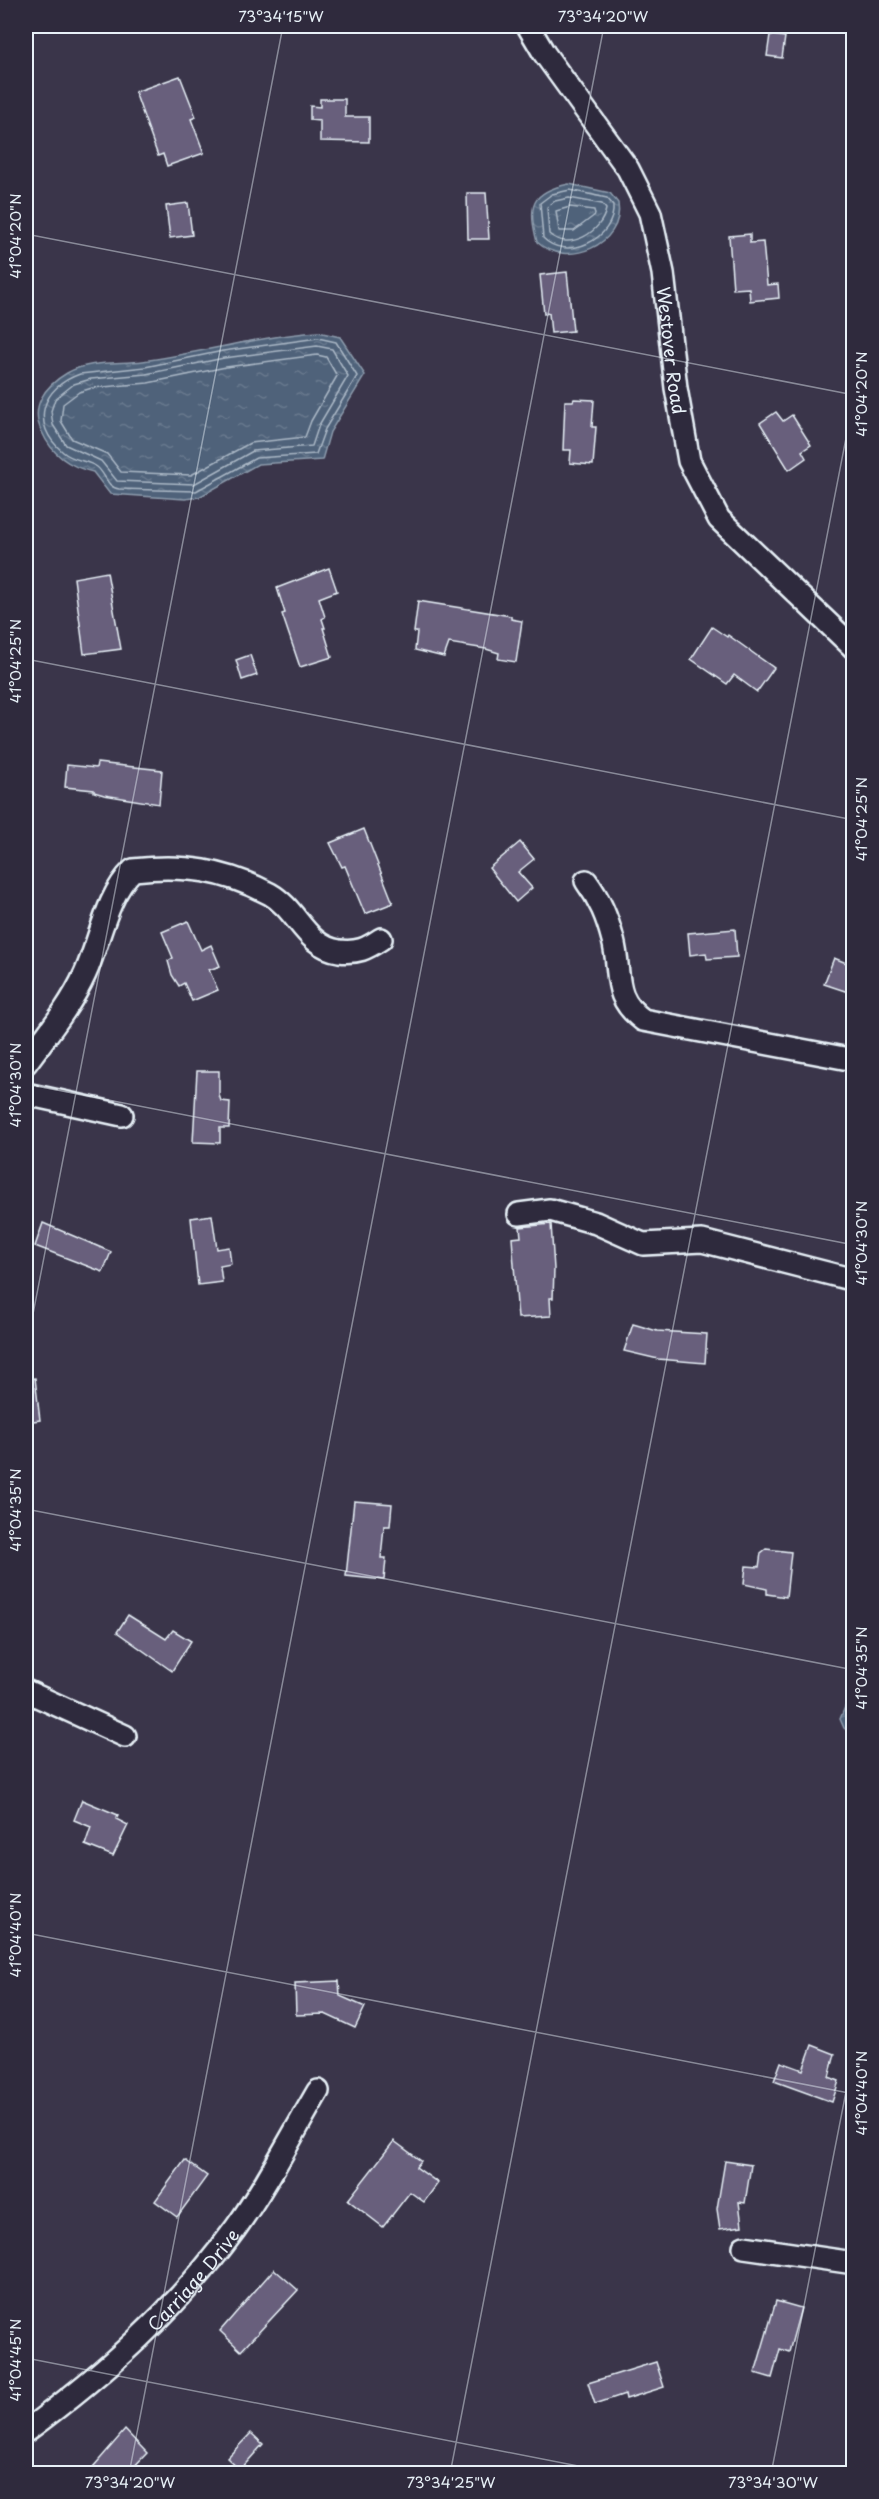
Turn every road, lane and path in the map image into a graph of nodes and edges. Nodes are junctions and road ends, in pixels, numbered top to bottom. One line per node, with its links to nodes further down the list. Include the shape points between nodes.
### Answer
1 (528, 26): 2 (street, Westover Road, via 628,170 650,213 663,273 689,460 719,519)
2 (854, 648)
3 (586, 881): 5 (street, via 601,903 614,942 619,986 628,1009 643,1020)
4 (381, 939): 6 (street, via 363,952 329,949 315,942 273,896 232,877 197,868 133,870 112,902 84,975 62,1016)
5 (854, 1060)
6 (26, 1063)
7 (26, 1094): 8 (street)
8 (122, 1115)
9 (519, 1214): 10 (street, via 550,1210 596,1223 643,1244 702,1241)
10 (854, 1280)
11 (26, 1691): 12 (street)
12 (125, 1736)
13 (318, 2091): 16 (street, Carriage Drive, via 249,2208 188,2286 104,2372)
14 (744, 2247): 15 (street)
15 (854, 2263)
16 (26, 2431)

